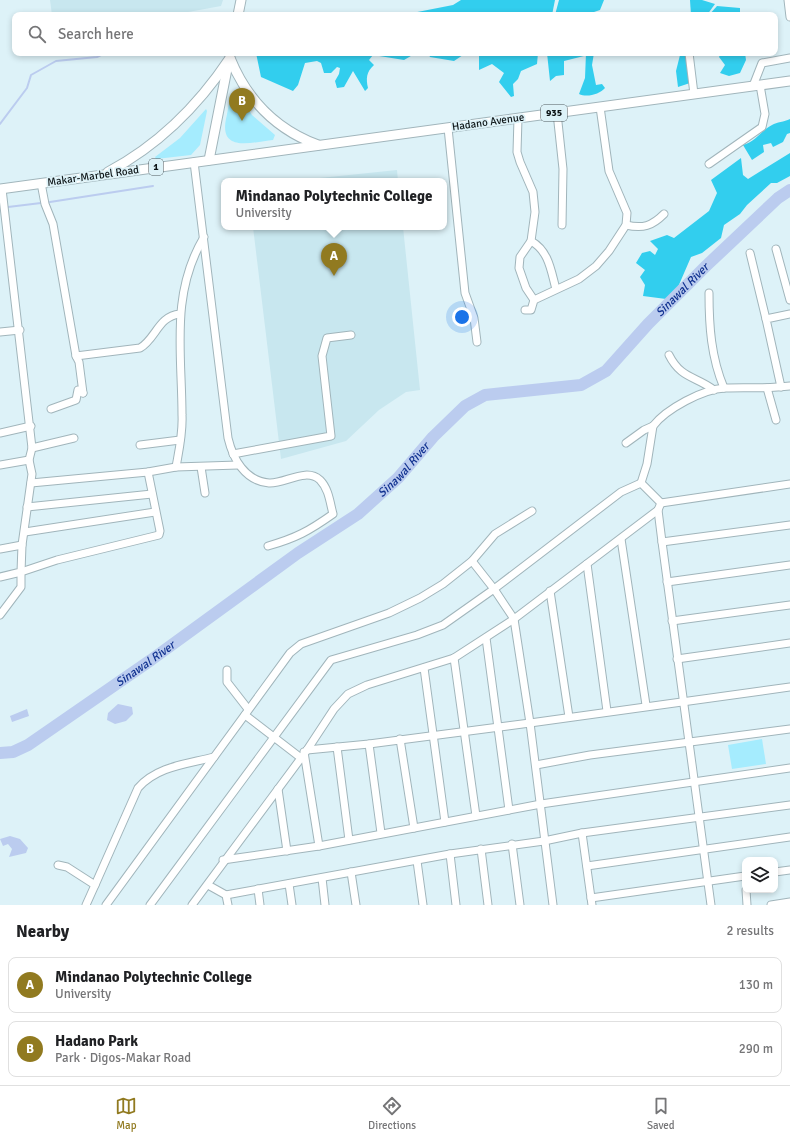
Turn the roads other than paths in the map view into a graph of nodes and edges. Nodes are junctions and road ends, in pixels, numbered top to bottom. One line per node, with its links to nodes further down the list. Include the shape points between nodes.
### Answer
1 (241, 0): 3 (main road)
2 (788, 0): 4 (street)
3 (239, 12)
4 (790, 17)
5 (229, 56): 21 (main road, via 205,94 175,125 141,153)
6 (230, 56): 17 (main road, via 244,87 264,112 289,132)
7 (230, 56): 18 (main road)
8 (689, 56): 12 (street)
9 (790, 58): 11 (street, via 762,63)
10 (790, 81): 11 (main road, Hadano Avenue / 935)
11 (756, 86): 12 (main road, Hadano Avenue / 935); 20 (street, via 765,114 762,127)
12 (694, 94): 13 (main road, Hadano Avenue / 935)
13 (600, 107): 14 (main road, Hadano Avenue / 935); 26 (street, via 609,171 627,212)
14 (557, 113): 15 (main road, Hadano Avenue / 935); 25 (street, via 563,169)
15 (518, 118): 16 (main road, Hadano Avenue / 935); 28 (street, via 518,157 531,186 535,204)
16 (448, 128): 17 (main road, Hadano Avenue / 935); 42 (street, via 465,293 474,318)
17 (319, 145): 18 (main road, Hadano Avenue / 935)
18 (209, 160): 19 (main road, Makar-Marbel Road / 1)
19 (194, 162): 21 (main road, Makar-Marbel Road / 1); 27 (street)
20 (709, 164)
21 (104, 175): 22 (main road, Makar-Marbel Road / 1)
22 (41, 183): 23 (main road, Makar-Marbel Road / 1); 43 (street, via 45,204 53,224)
23 (1, 189): 39 (street)
24 (664, 214): 26 (street, via 648,226 640,228)
25 (562, 225)
26 (626, 225): 31 (street, via 596,266)
27 (204, 236): 36 (street, via 190,264); 60 (street, via 228,438)
28 (531, 241): 31 (street, via 545,253); 33 (street, via 520,257 519,268 526,288)
29 (776, 249): 34 (street)
30 (750, 253): 38 (street)
31 (556, 289): 33 (street)
32 (709, 293): 47 (street, via 709,325 715,363)
33 (534, 300): 35 (street, via 531,310)
34 (790, 300)
35 (525, 310)
36 (180, 314): 43 (street, via 162,322 147,344 140,348); 56 (street)
37 (790, 314): 38 (street)
38 (766, 319): 46 (street)
39 (20, 330): 40 (street); 52 (street)
40 (0, 332)
41 (351, 335): 60 (street, via 327,338 323,347 331,436)
42 (477, 342)
43 (76, 356): 50 (street, via 83,393 78,390 76,400)
44 (668, 356): 49 (street, via 682,373)
45 (790, 386): 46 (street)
46 (780, 387): 48 (street)
47 (724, 388): 48 (street); 49 (street)
48 (767, 388): 51 (street)
49 (714, 390): 53 (street, via 678,406)
50 (51, 409)
51 (776, 420)
52 (31, 426): 54 (street); 59 (street)
53 (653, 426): 57 (street); 68 (street)
54 (0, 432)
55 (74, 438): 59 (street)
56 (180, 440): 58 (street); 64 (street)
57 (626, 443)
58 (140, 445)
59 (32, 448): 61 (street)
60 (233, 454): 63 (street)
61 (29, 460): 62 (street); 67 (street)
62 (0, 465)
63 (238, 465): 65 (street); 81 (street, via 247,474 270,483 309,475 319,479 327,488 333,514 294,539)
64 (176, 467): 65 (street); 66 (street)
65 (202, 467): 70 (street)
66 (148, 472): 67 (street); 71 (street)
67 (31, 483): 72 (street)
68 (641, 483): 73 (street); 89 (street, via 621,492)
69 (790, 484): 73 (street)
70 (205, 493)
71 (152, 494): 72 (street); 75 (street)
72 (27, 507): 77 (street)
73 (659, 507): 78 (street); 79 (street)
74 (532, 511): 83 (street, via 495,534)
75 (155, 512): 77 (street); 86 (street, via 159,535 57,560)
76 (790, 525): 79 (street)
77 (25, 532): 80 (street)
78 (621, 539): 84 (street); 103 (street)
79 (662, 542): 88 (street)
80 (22, 545): 82 (street); 86 (street)
81 (268, 546)
82 (0, 549)
83 (472, 561): 89 (street); 105 (street, via 432,592 408,604 301,644 290,654)
84 (587, 564): 90 (street); 104 (street)
85 (790, 565): 88 (street)
86 (21, 572): 87 (street); 92 (street, via 22,587)
87 (0, 577)
88 (667, 582): 94 (street)
89 (494, 589): 93 (street); 112 (street, via 432,630 332,660)
90 (550, 591): 93 (street); 106 (street)
91 (790, 605): 94 (street)
92 (0, 615)
93 (514, 619): 95 (street); 107 (street)
94 (672, 621): 98 (street)
95 (486, 638): 97 (street); 108 (street)
96 (790, 643): 98 (street)
97 (454, 658): 99 (street); 110 (street)
98 (678, 659): 102 (street)
99 (424, 668): 111 (street); 117 (street, via 367,685 348,694 334,709)
100 (227, 670): 105 (street, via 226,682)
101 (790, 687): 102 (street)
102 (684, 700): 103 (street); 114 (street)
103 (646, 706): 104 (street)
104 (607, 711): 106 (street)
105 (246, 712): 112 (street); 118 (street)
106 (569, 717): 107 (street)
107 (530, 723): 108 (street); 119 (street)
108 (498, 727): 110 (street); 125 (street)
109 (790, 729): 114 (street)
110 (465, 731): 111 (street); 126 (street)
111 (433, 735): 113 (street); 128 (street)
112 (274, 738): 117 (street); 161 (street)
113 (400, 739): 115 (street); 129 (street)
114 (689, 742): 119 (street); 121 (street)
115 (368, 744): 116 (street); 131 (street)
116 (337, 747): 117 (street); 133 (street)
117 (304, 753): 122 (street); 136 (street)
118 (214, 757): 151 (street, via 157,772 146,778 138,788); 160 (street)
119 (536, 765): 123 (street)
120 (790, 768): 121 (street)
121 (695, 782): 123 (street); 127 (street)
122 (278, 789): 139 (street); 141 (street)
123 (541, 804): 125 (street); 134 (street)
124 (790, 805): 127 (street)
125 (509, 810): 126 (street)
126 (476, 816): 128 (street)
127 (700, 817): 130 (street); 137 (street)
128 (445, 822): 129 (street)
129 (414, 828): 131 (street)
130 (582, 833): 134 (street); 144 (street)
131 (381, 834): 133 (street)
132 (790, 837): 137 (street)
133 (349, 840): 136 (street)
134 (544, 841): 135 (street); 172 (street)
135 (512, 844): 138 (street); 171 (street)
136 (319, 846): 139 (street)
137 (703, 848): 144 (street); 150 (street)
138 (482, 849): 140 (street); 170 (street)
139 (287, 851): 141 (street)
140 (450, 854): 142 (street); 169 (street)
141 (223, 860): 153 (street)
142 (417, 861): 146 (street); 168 (street)
143 (58, 865): 151 (street, via 67,867)
144 (587, 866): 157 (street)
145 (790, 870): 147 (street)
146 (351, 872): 149 (street); 167 (street)
147 (778, 872)
148 (742, 876): 150 (street)
149 (322, 878): 152 (street); 166 (street)
150 (708, 882): 157 (street); 173 (street)
151 (95, 884): 159 (street)
152 (289, 884): 154 (street); 165 (street)
153 (208, 885): 156 (street); 162 (street)
154 (258, 889): 156 (street); 164 (street)
155 (746, 893): 174 (street)
156 (226, 895): 163 (street)
157 (592, 901)
158 (790, 902): 175 (street)
159 (86, 905)
160 (106, 905)
161 (150, 905)
162 (192, 905)
163 (228, 905)
164 (260, 905)
165 (292, 905)
166 (326, 905)
167 (356, 905)
168 (423, 905)
169 (456, 905)
170 (488, 905)
171 (520, 905)
172 (553, 905)
173 (711, 905)
174 (747, 905)
175 (771, 905)

